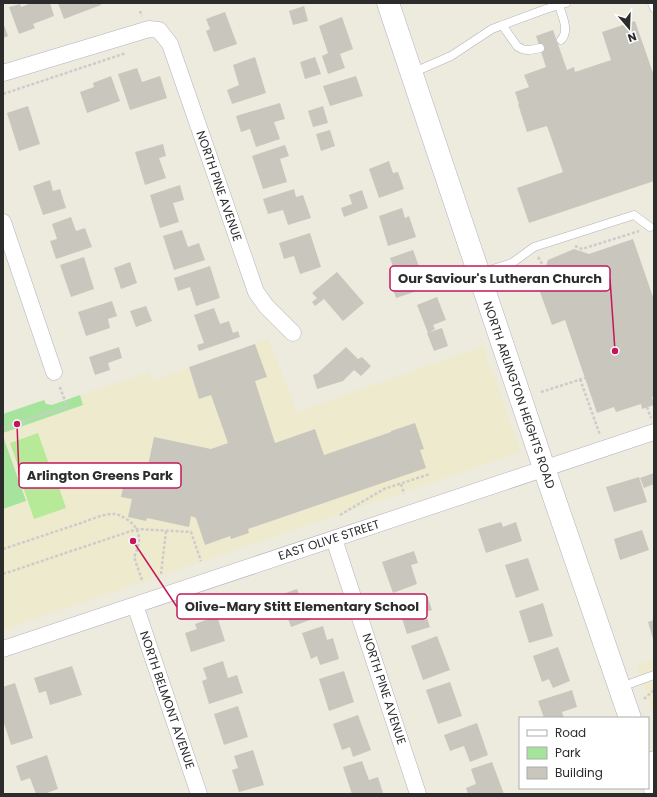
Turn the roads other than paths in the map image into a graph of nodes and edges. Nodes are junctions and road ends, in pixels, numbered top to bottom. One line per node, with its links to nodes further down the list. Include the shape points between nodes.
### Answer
1 (388, 3): 9 (main road, NORTH ARLINGTON HEIGHTS ROAD)
2 (652, 3): 4 (lane)
3 (563, 4): 5 (lane); 6 (lane, via 566,33)
4 (654, 8)
5 (502, 25): 7 (lane, via 521,49); 9 (lane, via 492,28 451,56)
6 (561, 40)
7 (540, 48)
8 (3, 73): 13 (street, NORTH PINE AVENUE, via 149,29 159,30 170,44 256,292)
9 (411, 73): 12 (main road, NORTH ARLINGTON HEIGHTS ROAD)
10 (3, 222): 14 (street)
11 (650, 227): 12 (lane, via 634,215 534,246 512,263)
12 (478, 274): 16 (main road, NORTH ARLINGTON HEIGHTS ROAD)
13 (293, 333)
14 (54, 372)
15 (654, 432): 16 (street, EAST OLIVE STREET)
16 (544, 468): 17 (street, EAST OLIVE STREET); 21 (main road, NORTH ARLINGTON HEIGHTS ROAD)
17 (334, 539): 18 (street, EAST OLIVE STREET); 26 (street, NORTH PINE AVENUE)
18 (135, 605): 19 (street, EAST OLIVE STREET); 25 (street, NORTH BELMONT AVENUE)
19 (3, 649)
20 (654, 675): 21 (lane)
21 (620, 687): 22 (main road, NORTH ARLINGTON HEIGHTS ROAD)
22 (630, 717)
23 (649, 772): 24 (main road)
24 (654, 786)
25 (200, 794)
26 (418, 794)

